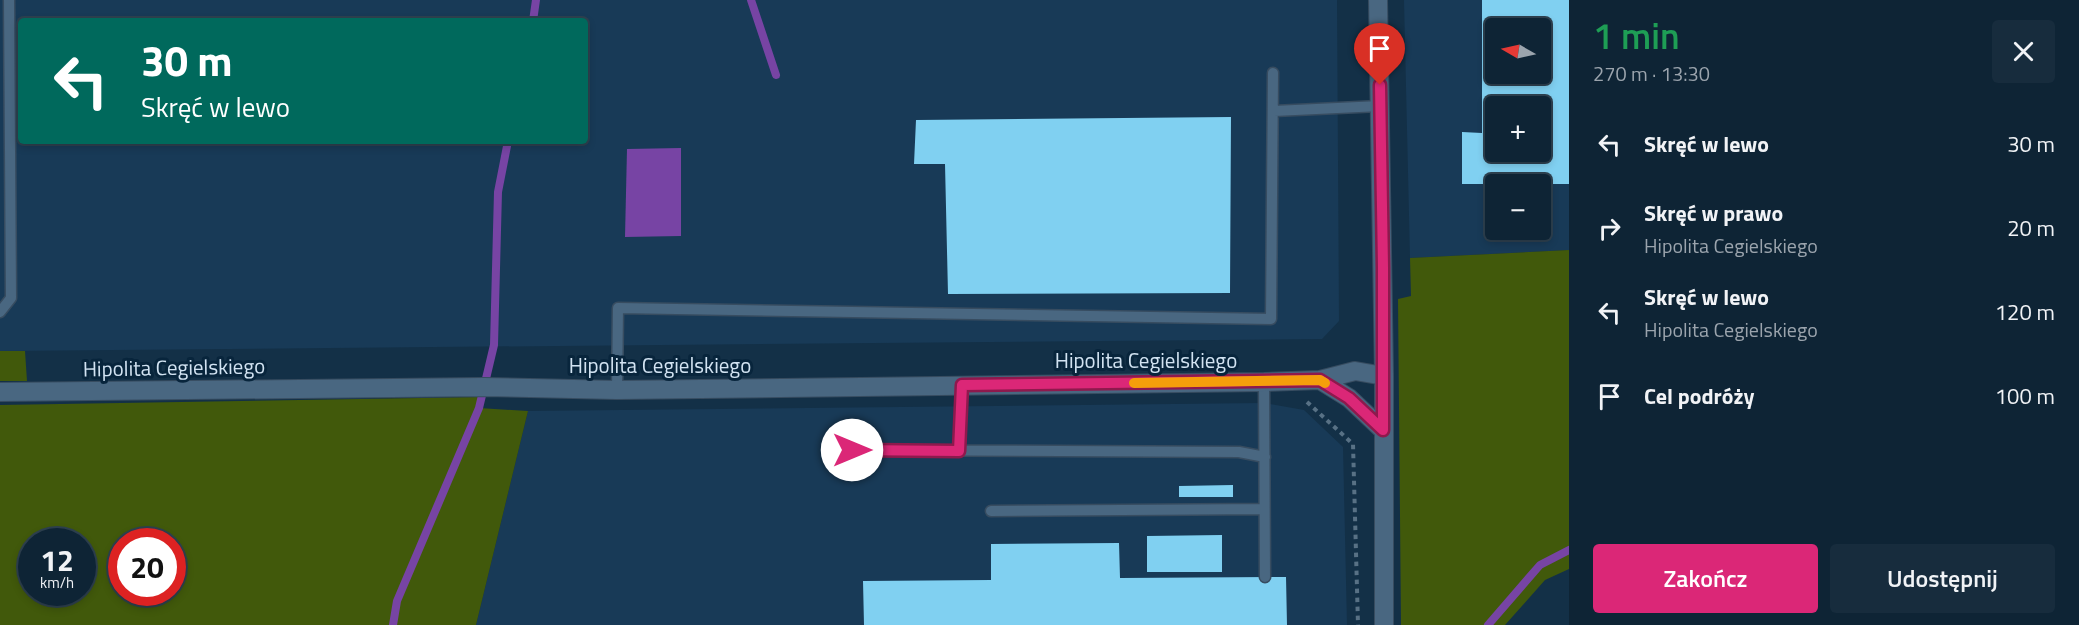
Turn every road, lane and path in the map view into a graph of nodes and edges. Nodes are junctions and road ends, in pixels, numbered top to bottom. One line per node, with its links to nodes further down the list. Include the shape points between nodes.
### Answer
1 (9, 0): 6 (lane, via 10,298)
2 (1378, 0): 4 (street)
3 (1273, 73): 5 (lane)
4 (1380, 106): 5 (lane); 7 (street)
5 (1274, 111): 11 (lane, via 1271,319 618,308)
6 (0, 312)
7 (1384, 376): 8 (street, Hipolita Cegielskiego, via 1354,371); 14 (street)
8 (1320, 380): 9 (street, Hipolita Cegielskiego); 14 (street, via 1349,398)
9 (1264, 382): 10 (street, Hipolita Cegielskiego); 17 (lane)
10 (962, 385): 11 (street, Hipolita Cegielskiego); 16 (lane)
11 (617, 390): 12 (street, Hipolita Cegielskiego, via 484,387)
12 (0, 392)
13 (1298, 400): 21 (path, via 1309,402 1353,444)
14 (1383, 430): 22 (street)
15 (852, 450): 16 (lane)
16 (959, 451): 17 (lane, via 1239,452)
17 (1265, 456): 18 (lane)
18 (1264, 509): 19 (lane); 20 (lane)
19 (991, 512)
20 (1265, 577)
21 (1358, 625)
22 (1384, 625)

